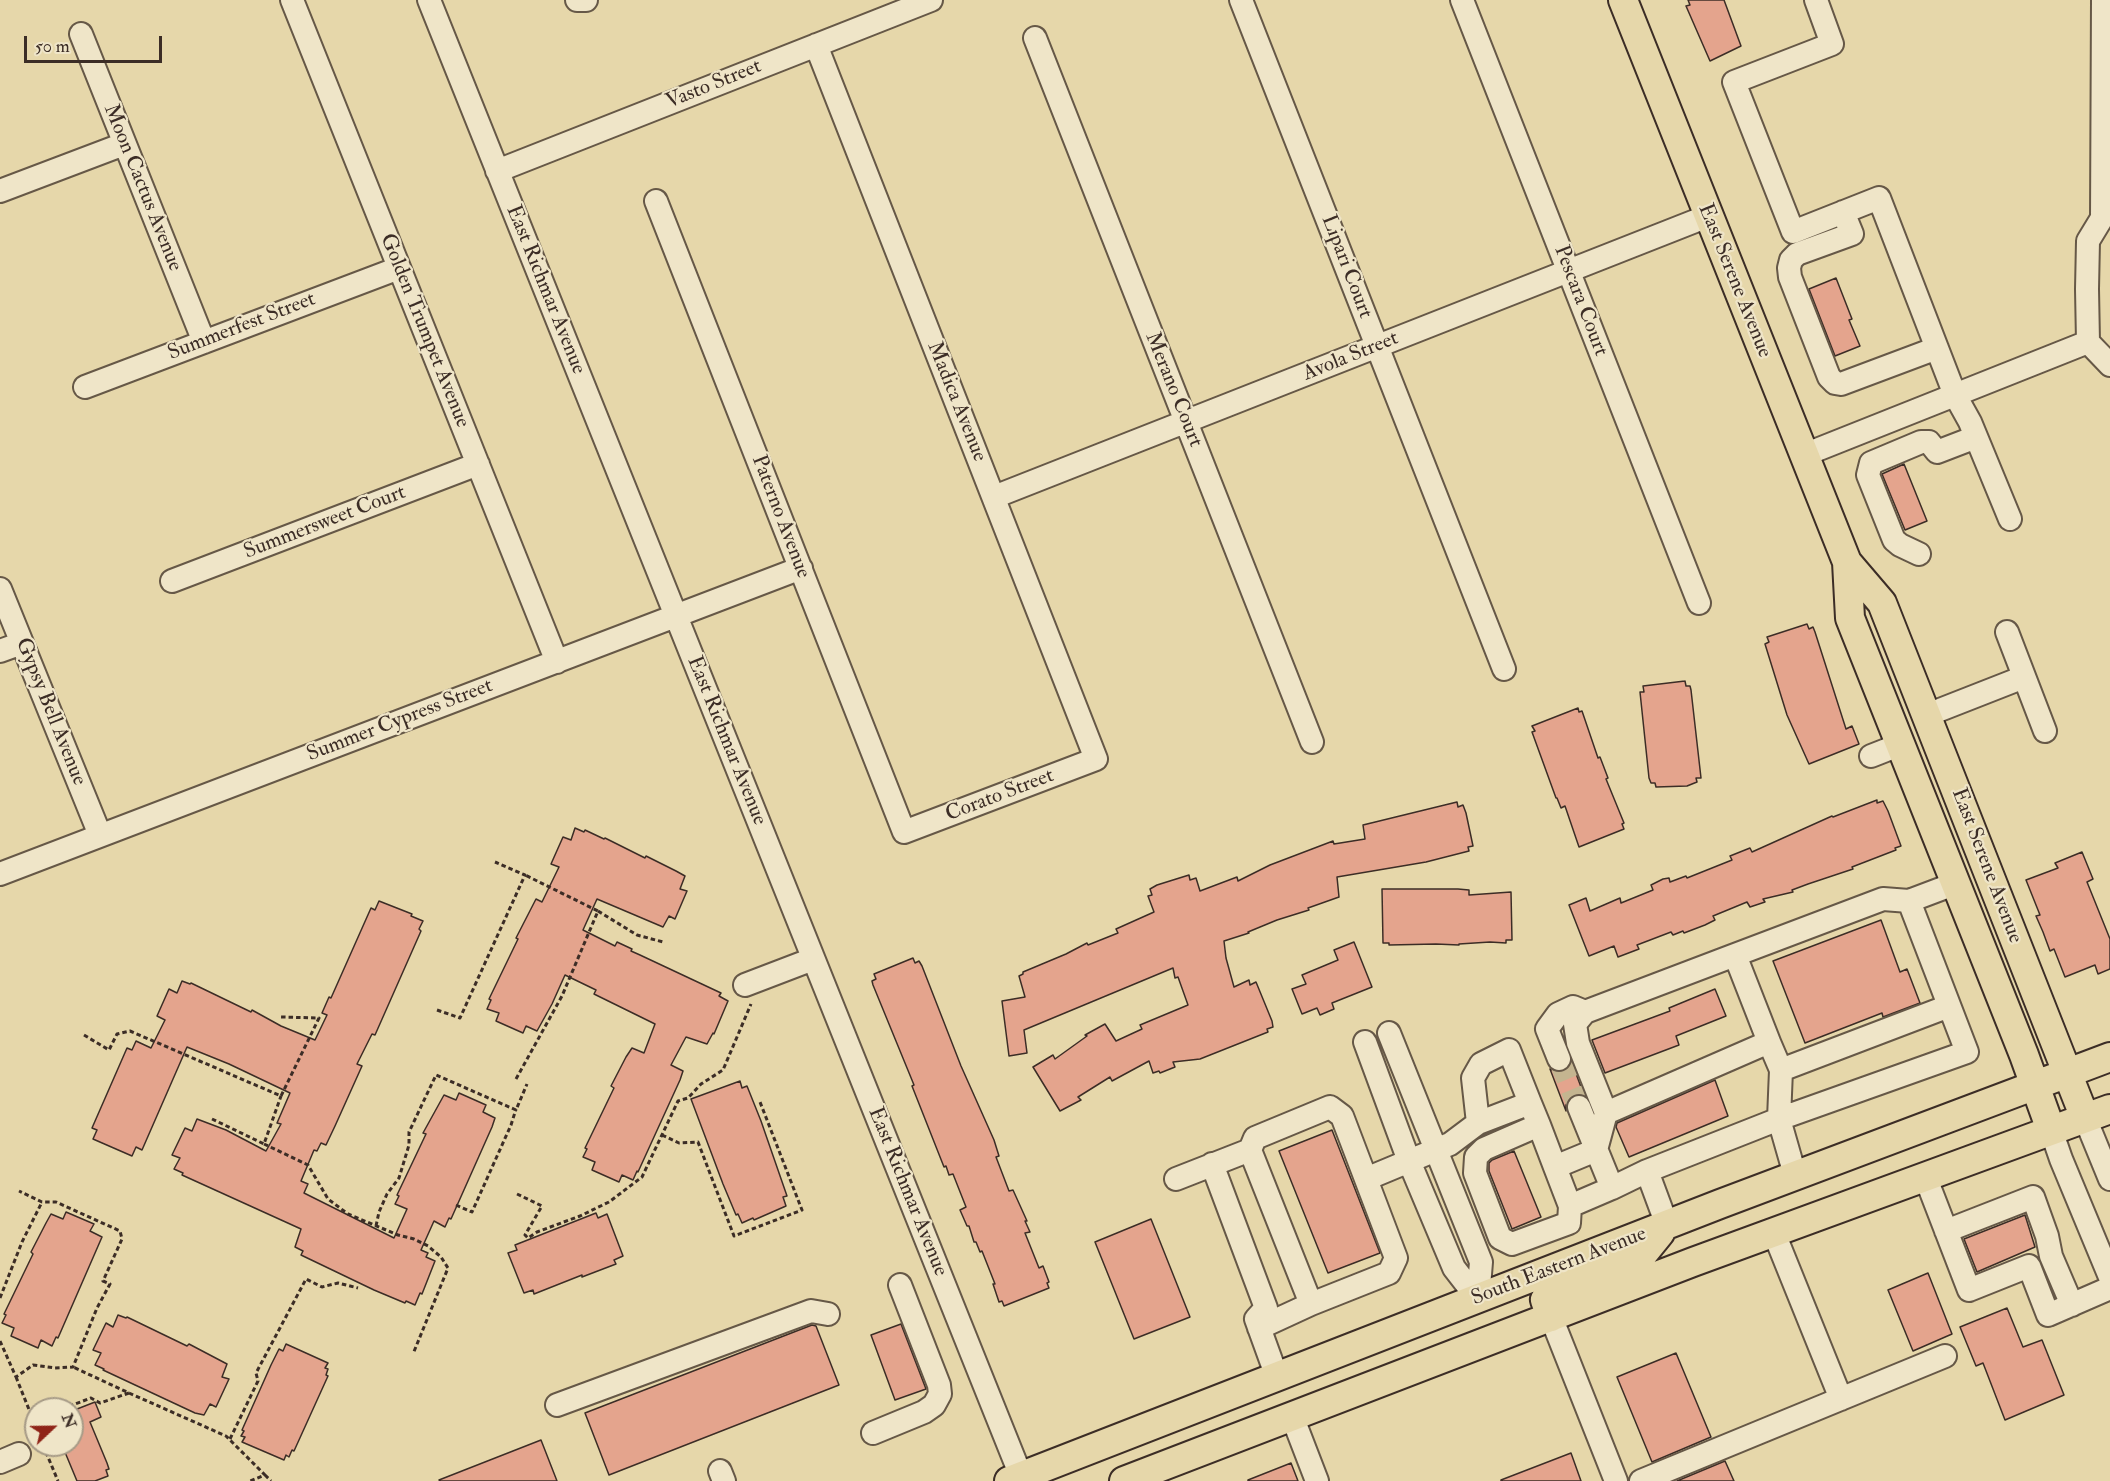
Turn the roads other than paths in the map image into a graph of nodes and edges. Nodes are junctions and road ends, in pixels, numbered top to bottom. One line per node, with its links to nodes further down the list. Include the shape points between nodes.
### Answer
1 (292, 0): 18 (street, Golden Trumpet Avenue)
2 (429, 0): 13 (street, East Richmar Avenue)
3 (931, 0): 11 (street, Vasto Street)
4 (1241, 0): 22 (street, Lipari Court)
5 (1462, 0): 19 (street, Pescara Court)
6 (1623, 0): 17 (main road, East Serene Avenue)
7 (1816, 0): 16 (street, via 1832,44 1734,82 1793,232)
8 (2103, 0): 21 (street, via 2102,218 2088,241)
9 (81, 34): 12 (street, Moon Cactus Avenue)
10 (1035, 38): 27 (street, Merano Court)
11 (816, 45): 13 (street, Vasto Street); 31 (street, Madica Avenue)
12 (124, 144): 14 (street); 20 (street, Moon Cactus Avenue)
13 (497, 171): 39 (street, East Richmar Avenue)
14 (0, 191)
15 (656, 201): 35 (street, Paterno Avenue)
16 (1843, 212): 23 (street, via 1879,198); 23 (street, via 1852,234 1797,254 1789,268 1829,377 1835,383 1849,382)
17 (1708, 216): 19 (street, Avola Street); 29 (main road, East Serene Avenue)
18 (399, 268): 20 (street, Summerfest Street); 30 (street, Golden Trumpet Avenue)
19 (1568, 271): 22 (street, Avola Street); 38 (street, Pescara Court)
20 (204, 342): 25 (street, Summerfest Street)
21 (2088, 342): 24 (street); 26 (street)
22 (1377, 346): 27 (street, Avola Street); 44 (street, Lipari Court)
23 (1937, 348): 26 (street)
24 (2110, 365)
25 (85, 387)
26 (1955, 396): 28 (street); 29 (street)
27 (1186, 422): 31 (street, Avola Street); 48 (street, Merano Court)
28 (1976, 437): 32 (street); 33 (street, via 1937,452 1929,442 1921,442 1871,463 1868,469 1894,540)
29 (1804, 455): 34 (main road, East Serene Avenue)
30 (478, 465): 36 (street, Summersweet Court); 43 (street, Golden Trumpet Avenue)
31 (994, 497): 51 (street, Madica Avenue)
32 (2010, 519)
33 (1919, 554)
34 (1847, 562): 46 (main road, East Serene Avenue, via 1882,603); 49 (main road, East Serene Avenue, via 1850,618)
35 (801, 568): 39 (street, Summer Cypress Street); 52 (street, Paterno Avenue)
36 (172, 581)
37 (0, 589): 41 (street, Gypsy Bell Avenue)
38 (1699, 603)
39 (676, 616): 43 (street, Summer Cypress Street); 58 (street, East Richmar Avenue)
40 (2007, 632): 45 (street)
41 (22, 643): 42 (street); 53 (street, Gypsy Bell Avenue)
42 (0, 651)
43 (557, 662): 53 (street, Summer Cypress Street)
44 (1504, 669)
45 (2024, 677): 46 (street); 47 (street)
46 (1927, 715): 68 (main road, East Serene Avenue)
47 (2044, 731)
48 (1312, 742)
49 (1899, 745): 50 (street); 55 (main road, East Serene Avenue)
50 (1871, 756)
51 (1096, 759): 52 (street, Corato Street)
52 (904, 832)
53 (100, 835): 54 (street, Summer Cypress Street)
54 (0, 874)
55 (1954, 884): 56 (street); 70 (main road, East Serene Avenue)
56 (1908, 901): 57 (street, via 1883,899); 60 (street)
57 (1735, 955): 61 (street); 64 (street)
58 (813, 959): 59 (street); 110 (street, East Richmar Avenue)
59 (748, 994)
60 (1949, 1006): 67 (street); 74 (street, via 1967,1052)
61 (1585, 1012): 66 (street, via 1573,1007 1558,1014 1547,1029); 72 (street, via 1575,1024 1578,1043)
62 (1389, 1033): 78 (street)
63 (1365, 1042): 80 (street)
64 (1769, 1042): 67 (street); 72 (street)
65 (2110, 1057): 68 (main road, South Eastern Avenue)
66 (1559, 1059)
67 (1781, 1070): 74 (street)
68 (2067, 1072): 70 (main road, South Eastern Avenue); 73 (main road, East Serene Avenue)
69 (1530, 1103): 75 (street); 75 (street, via 1509,1050 1481,1064 1473,1078); 76 (street)
70 (2042, 1106): 73 (main road, South Eastern Avenue); 84 (main road, South Eastern Avenue); 85 (main road, South Eastern Avenue); 94 (street)
71 (1579, 1107): 79 (street)
72 (1606, 1113): 79 (street)
73 (2098, 1113): 88 (street, East Serene Avenue)
74 (1779, 1119): 83 (street); 84 (street)
75 (1479, 1123): 78 (street)
76 (1539, 1125): 82 (street); 90 (street, via 1484,1149 1476,1157 1475,1173 1500,1238 1512,1244 1569,1223)
77 (1250, 1150): 81 (street); 87 (street, via 1255,1138 1330,1107 1342,1116); 98 (street)
78 (1436, 1150): 80 (street); 97 (street, via 1481,1262)
79 (1596, 1150): 82 (street); 89 (street)
80 (1409, 1161): 87 (street); 97 (street, via 1454,1269)
81 (1212, 1164): 86 (street); 102 (street, via 1266,1308 1256,1319)
82 (1555, 1167): 90 (street)
83 (1647, 1171): 89 (street); 91 (street)
84 (1795, 1175): 91 (main road, South Eastern Avenue)
85 (1925, 1176): 92 (street); 93 (main road, South Eastern Avenue)
86 (1176, 1179)
87 (1366, 1179): 98 (street, via 1396,1258 1389,1273)
88 (2110, 1179)
89 (1612, 1188): 90 (street)
90 (1570, 1206)
91 (1667, 1225): 97 (main road, South Eastern Avenue); 101 (main road, via 1643,1254 1553,1293 1545,1300)
92 (1947, 1231): 99 (street, via 1969,1290 2029,1266 2048,1315); 99 (street, via 2032,1197)
93 (1774, 1233): 101 (main road, South Eastern Avenue); 106 (street)
94 (2110, 1277)
95 (900, 1285): 109 (street, via 940,1394 924,1412)
96 (2110, 1288): 99 (street)
97 (1478, 1299): 103 (main road); 105 (main road, South Eastern Avenue)
98 (1311, 1304): 102 (street)
99 (2072, 1305)
100 (828, 1314): 107 (street, via 811,1311)
101 (1551, 1317): 103 (main road, South Eastern Avenue); 113 (street)
102 (1259, 1328): 105 (street)
103 (1493, 1339): 108 (main road, South Eastern Avenue)
104 (1945, 1356): 106 (street)
105 (1277, 1377): 110 (main road, South Eastern Avenue)
106 (1841, 1399): 114 (street)
107 (557, 1406)
108 (1292, 1416): 111 (main road, South Eastern Avenue); 112 (street)
109 (873, 1433)
110 (1018, 1479)
111 (1124, 1481)
112 (1317, 1481)
113 (1616, 1481)
114 (1641, 1481)

